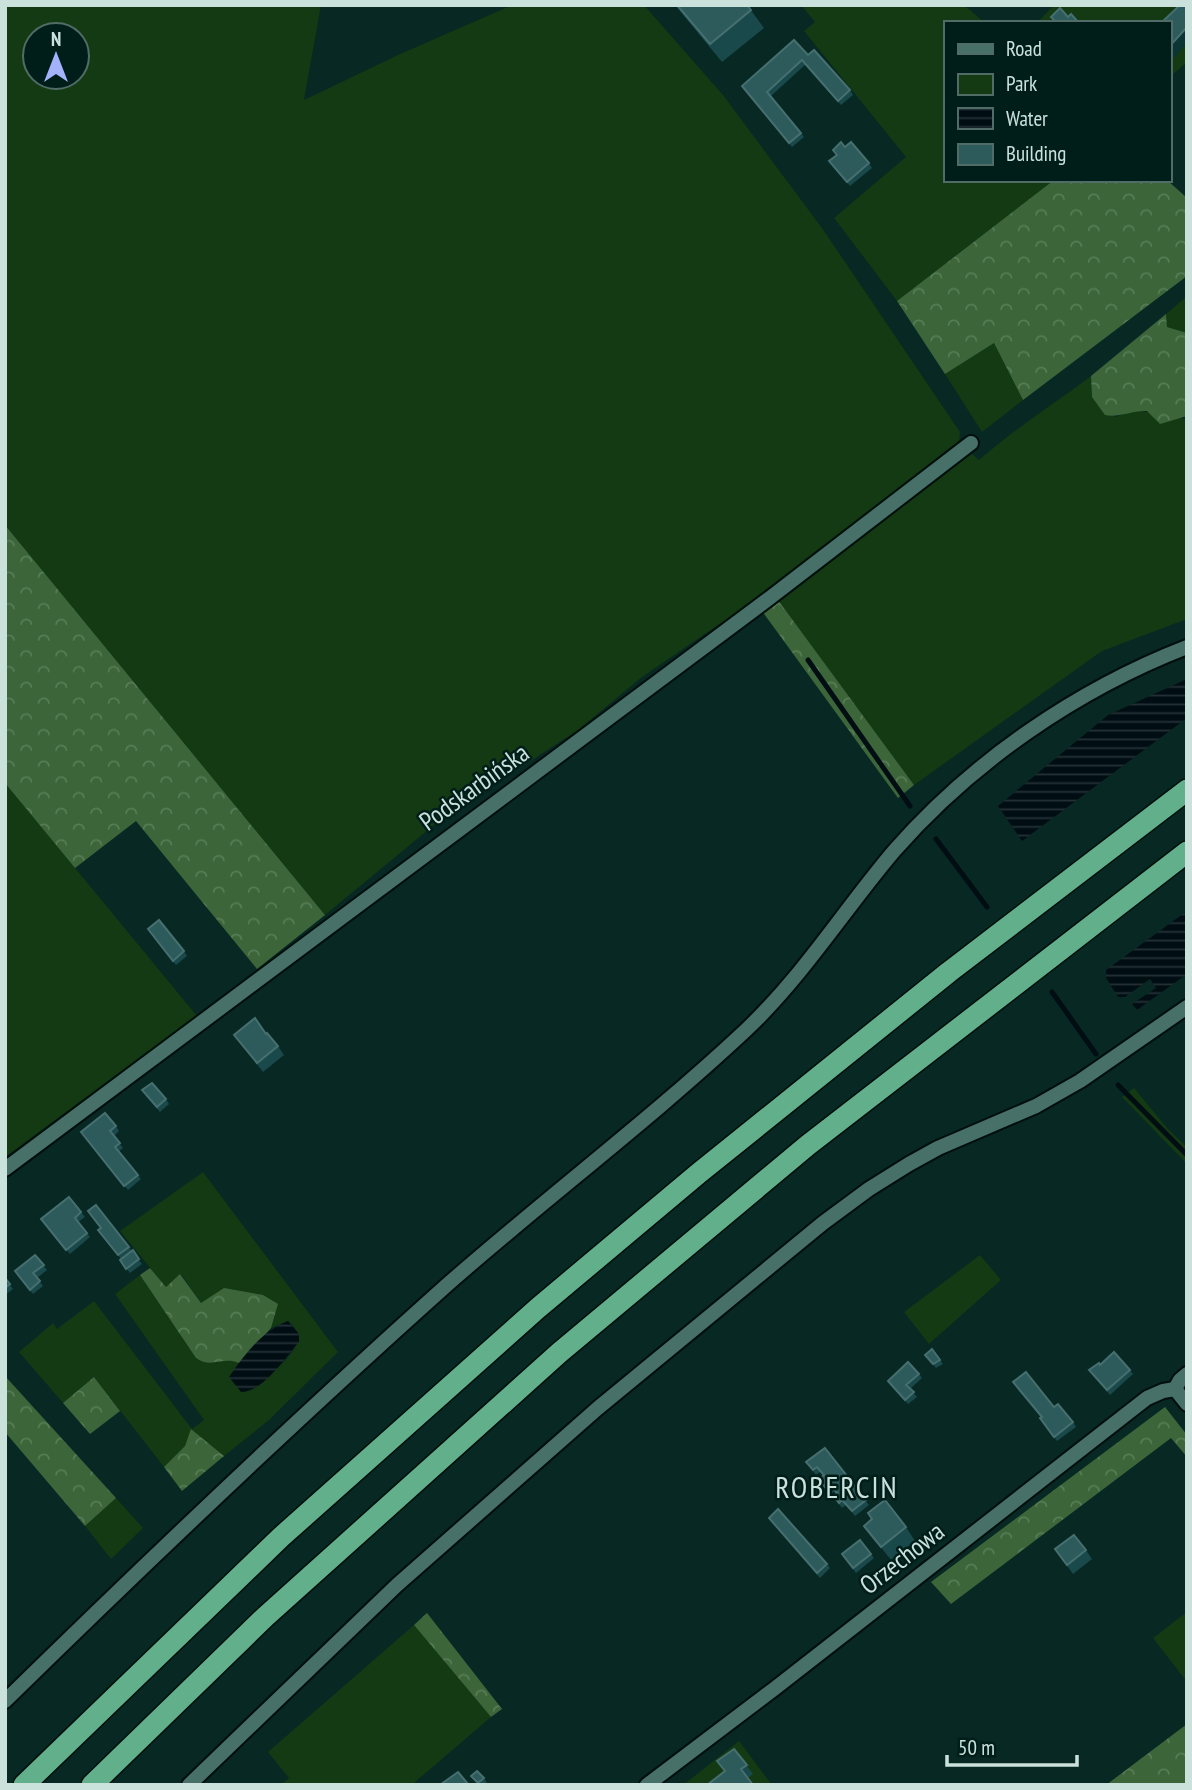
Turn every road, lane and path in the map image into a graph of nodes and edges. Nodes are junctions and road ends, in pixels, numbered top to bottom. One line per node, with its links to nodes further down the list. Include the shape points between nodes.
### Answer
1 (971, 443): 6 (street, Podskarbińska)
2 (1187, 647): 10 (street, via 1069,705 941,802 893,853 801,972 748,1028 450,1283 254,1461)
3 (1187, 790): 11 (highway, via 949,972 538,1308 281,1537)
4 (1187, 852): 12 (highway, via 808,1145 559,1353 265,1617)
5 (1187, 1007): 13 (street, via 1080,1081 928,1153 823,1223 598,1408 397,1585)
6 (5, 1169)
7 (1187, 1374): 8 (street)
8 (1175, 1389): 9 (street); 14 (street, Orzechowa, via 1147,1398)
9 (1187, 1404)
10 (5, 1701)
11 (24, 1785)
12 (92, 1785)
13 (189, 1785)
14 (647, 1785)

